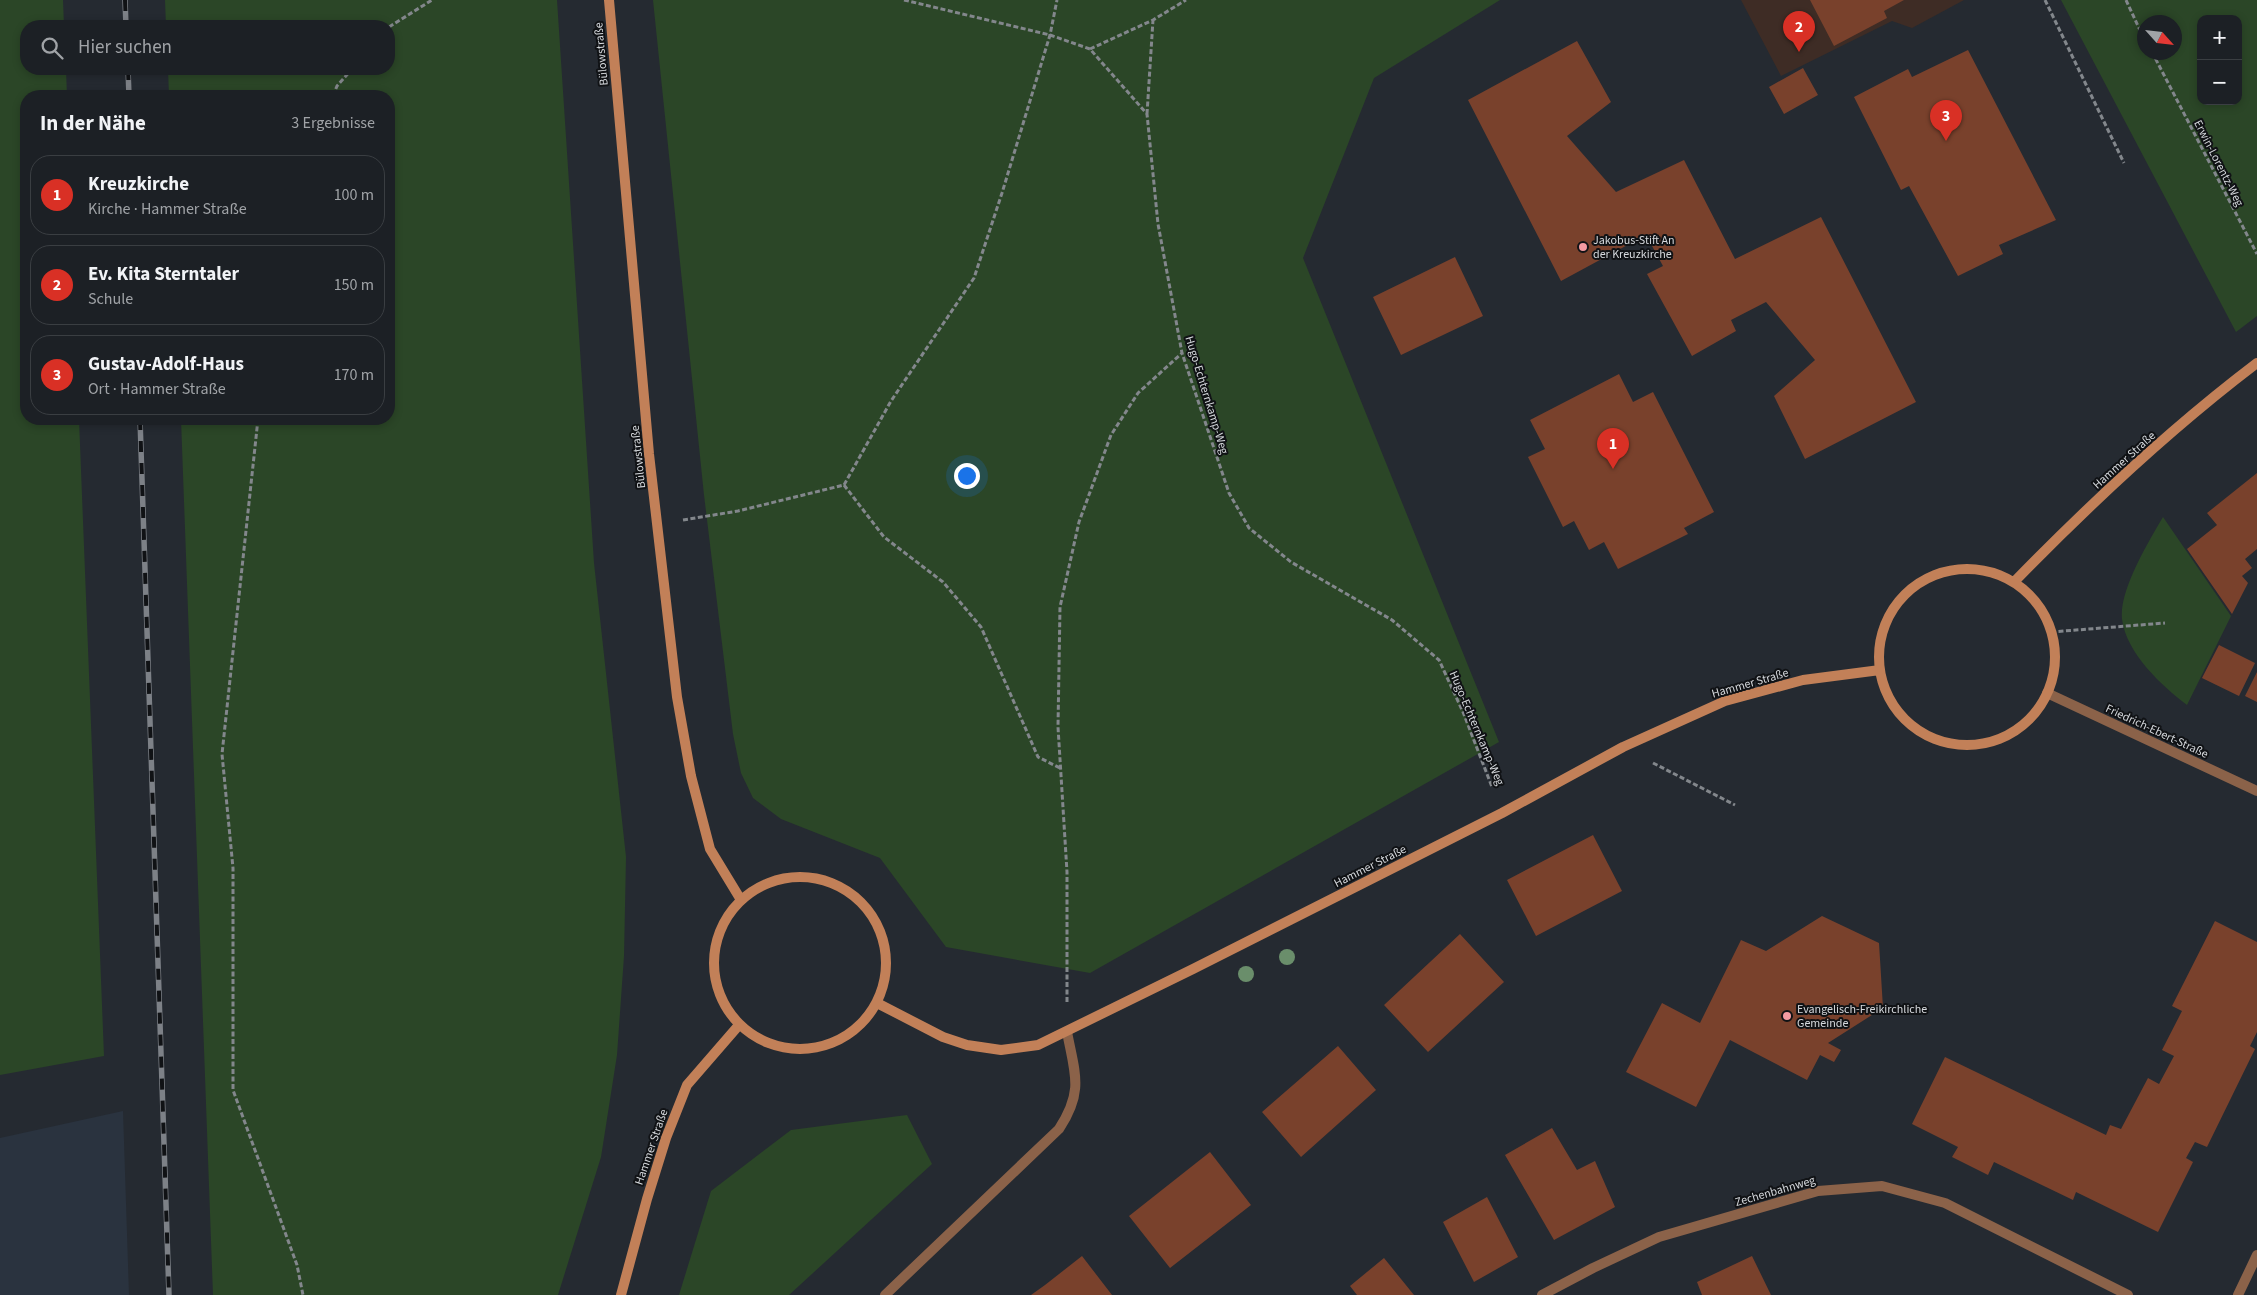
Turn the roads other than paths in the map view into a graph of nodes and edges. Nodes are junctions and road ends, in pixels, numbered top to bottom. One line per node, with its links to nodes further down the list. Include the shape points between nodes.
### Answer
1 (609, 0): 7 (main road, Bülowstraße, via 657,524 677,697 690,776 710,849)
2 (2257, 363): 3 (main road, Hammer Straße, via 2146,456)
3 (2014, 582): 4 (main road, via 1994,573 1972,569 1949,570 1922,581 1894,606 1884,626 1879,647); 5 (main road, via 2042,612 2051,632 2055,652 2053,673)
4 (1880, 670): 5 (main road, via 1891,701 1900,715 1919,731 1942,742 1967,745 1992,741 2015,731 2033,714); 10 (main road, Hammer Straße, via 1803,680 1725,700 1623,748 1502,813)
5 (2046, 693): 6 (street, Friedrich-Ebert-Straße)
6 (2257, 791)
7 (741, 900): 8 (main road, via 758,886 779,878 823,879 843,887 875,918 883,938 887,960 885,982); 9 (main road, via 726,918 717,939 713,962 716,984 725,1006)
8 (877, 1003): 9 (main road, via 863,1022 845,1037 824,1046 801,1050 778,1047 757,1038); 10 (main road, Hammer Straße, via 943,1037 967,1045 1000,1050 1038,1045)
9 (739, 1024): 12 (main road, Hammer Straße, via 687,1085 647,1198)
10 (1067, 1032): 13 (street, via 1076,1095 1059,1128)
11 (2257, 1255): 16 (street)
12 (621, 1295)
13 (885, 1295)
14 (1542, 1295): 15 (street, Zechenbahnweg, via 1659,1237 1818,1191 1882,1186 1945,1203)
15 (2128, 1295)
16 (2238, 1295)

